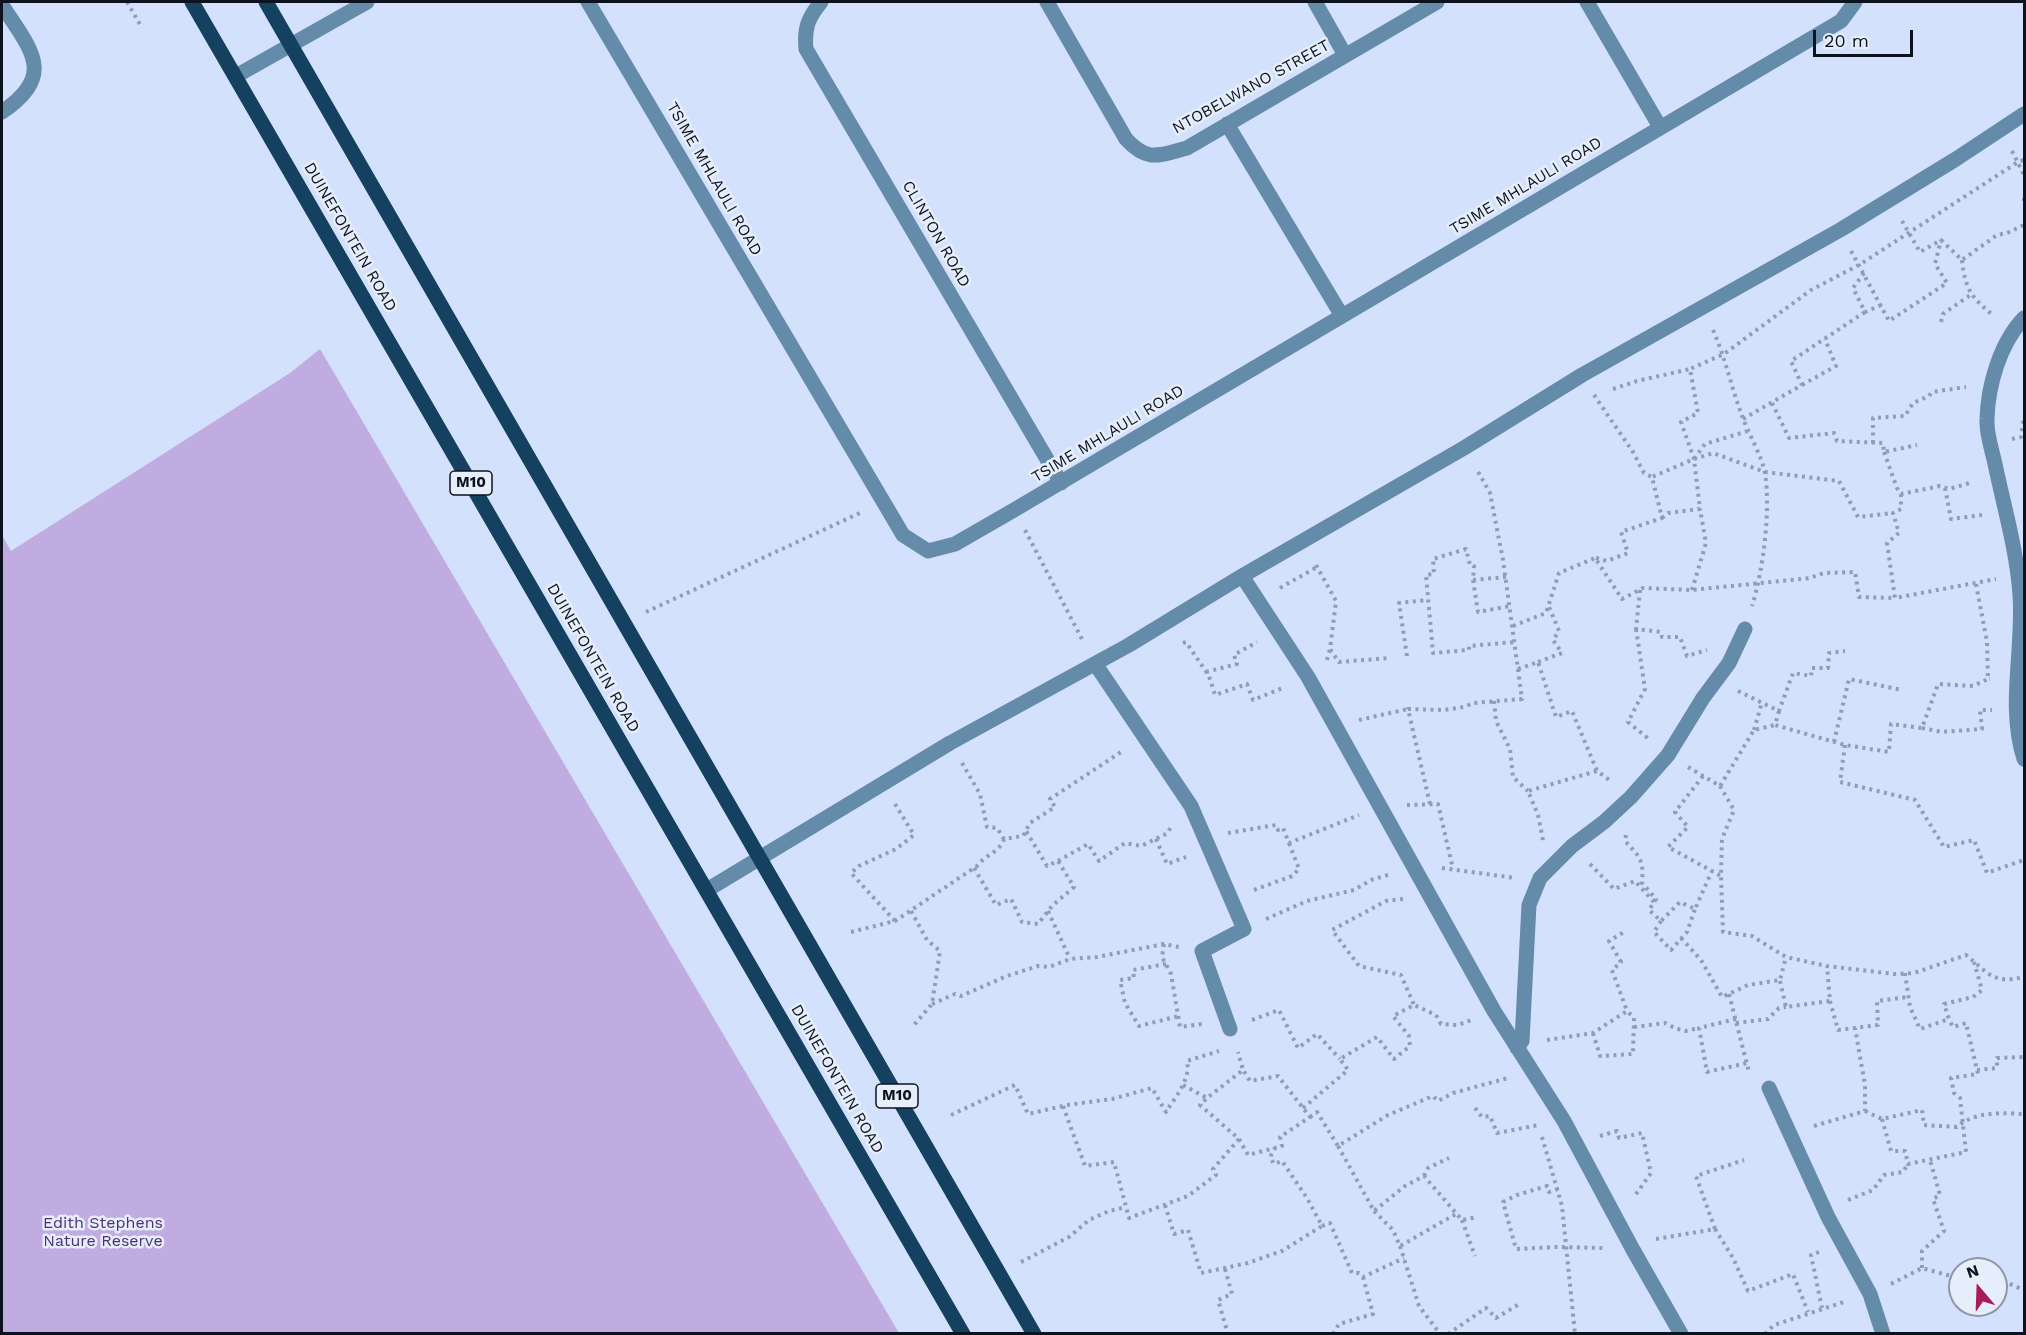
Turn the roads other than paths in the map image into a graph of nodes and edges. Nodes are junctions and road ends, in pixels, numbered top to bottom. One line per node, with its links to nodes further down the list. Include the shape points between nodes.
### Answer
1 (192, 2): 14 (main road, DUINEFONTEIN ROAD / M10)
2 (266, 2): 12 (main road, M10)
3 (367, 2): 12 (street)
4 (588, 2): 21 (street, TSIME MHLAULI ROAD, via 903,536 928,551 955,544)
5 (821, 2): 21 (street, CLINTON ROAD, via 811,14 805,33 806,49)
6 (1047, 2): 17 (street, NTOBELWANO STREET, via 1126,139 1137,151 1154,156 1187,148)
7 (1315, 2): 13 (street)
8 (1437, 2): 13 (street, NTOBELWANO STREET)
9 (1587, 2): 18 (street)
10 (1855, 2): 18 (street, TSIME MHLAULI ROAD, via 1840,21)
11 (2, 5): 15 (street, via 36,67 34,80 25,93)
12 (291, 46): 14 (street); 26 (main road, M10)
13 (1345, 55): 17 (street, NTOBELWANO STREET)
14 (236, 76): 27 (main road, DUINEFONTEIN ROAD / M10)
15 (2, 112)
16 (2025, 114): 22 (street, via 1840,230 1582,375)
17 (1227, 124): 19 (street)
18 (1660, 127): 19 (street, TSIME MHLAULI ROAD)
19 (1342, 316): 21 (street, TSIME MHLAULI ROAD)
20 (2025, 318): 25 (street, via 2014,331 1992,377 1986,422 2020,595 2016,708)
21 (1061, 483)
22 (1242, 576): 24 (street); 29 (street, via 1308,677 1494,1011)
23 (1745, 629): 29 (street, via 1729,663 1668,755 1626,801 1540,878 1529,905)
24 (1096, 664): 26 (street, via 950,743); 28 (street, via 1191,806 1244,929 1202,951)
25 (2025, 759)
26 (760, 859): 27 (street); 32 (main road, M10)
27 (707, 890): 31 (main road, DUINEFONTEIN ROAD / M10)
28 (1230, 1029)
29 (1520, 1044): 33 (street)
30 (1769, 1088): 34 (street, via 1870,1294)
31 (963, 1334)
32 (1034, 1334)
33 (1681, 1334)
34 (1883, 1334)

